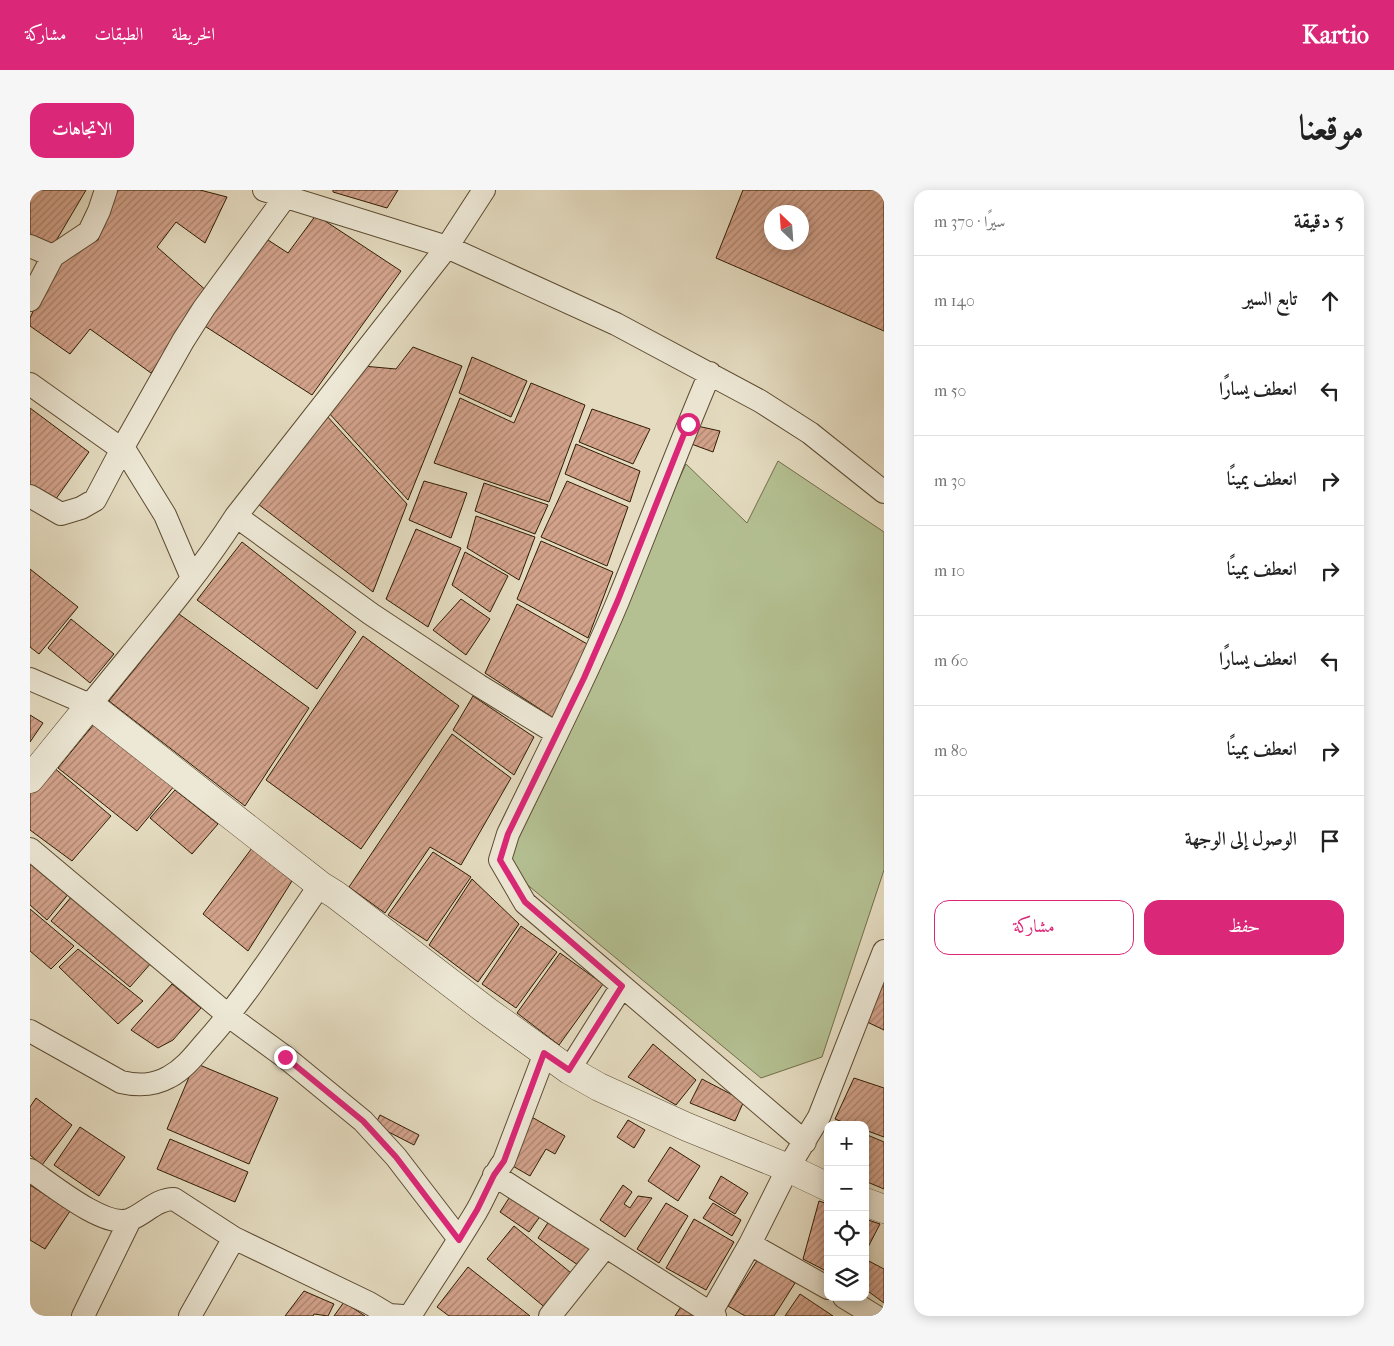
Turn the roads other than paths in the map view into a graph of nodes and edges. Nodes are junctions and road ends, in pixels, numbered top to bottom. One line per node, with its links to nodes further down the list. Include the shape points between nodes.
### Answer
1 (106, 190): 7 (street, via 89,232)
2 (264, 190): 4 (street)
3 (484, 190): 6 (street)
4 (286, 196): 6 (street); 11 (street, via 204,308)
5 (30, 246): 7 (street)
6 (447, 247): 9 (street, via 616,324); 14 (street)
7 (53, 256): 8 (street)
8 (30, 300)
9 (710, 373): 12 (street, via 760,400 810,433); 18 (street, via 618,600)
10 (30, 384): 11 (street)
11 (123, 447): 13 (street, via 95,500 82,508 61,514); 15 (street, via 165,515)
12 (884, 492)
13 (30, 496)
14 (236, 516): 15 (street); 18 (street, via 371,614)
15 (192, 578): 17 (street)
16 (30, 679): 17 (street)
17 (90, 705): 19 (street); 21 (street)
18 (556, 734): 23 (street, via 508,834 500,860 525,902)
19 (30, 779)
20 (30, 848): 24 (street)
21 (320, 885): 24 (street); 26 (street)
22 (884, 950): 28 (street, via 819,1116)
23 (622, 986): 27 (street); 28 (street)
24 (229, 1016): 25 (street, via 182,1069 152,1084 121,1082); 37 (street, via 363,1121 396,1157)
25 (30, 1031)
26 (544, 1053): 27 (street); 31 (street, via 504,1161)
27 (569, 1070): 29 (street, via 687,1127)
28 (805, 1142): 29 (street)
29 (788, 1168): 32 (street); 38 (street)
30 (30, 1170): 35 (street, via 107,1220)
31 (494, 1175): 37 (street); 39 (street)
32 (824, 1185)
33 (869, 1203): 34 (street)
34 (884, 1209)
35 (130, 1220): 36 (street, via 159,1202 174,1199); 43 (street)
36 (234, 1238): 44 (street); 45 (street, via 390,1315)
37 (459, 1240): 46 (street)
38 (750, 1244): 40 (street); 42 (street)
39 (606, 1246): 42 (street); 47 (street)
40 (824, 1286)
41 (851, 1301): 48 (street)
42 (711, 1315)
43 (83, 1316)
44 (190, 1316)
45 (403, 1316)
46 (410, 1316)
47 (550, 1316)
48 (875, 1316)

